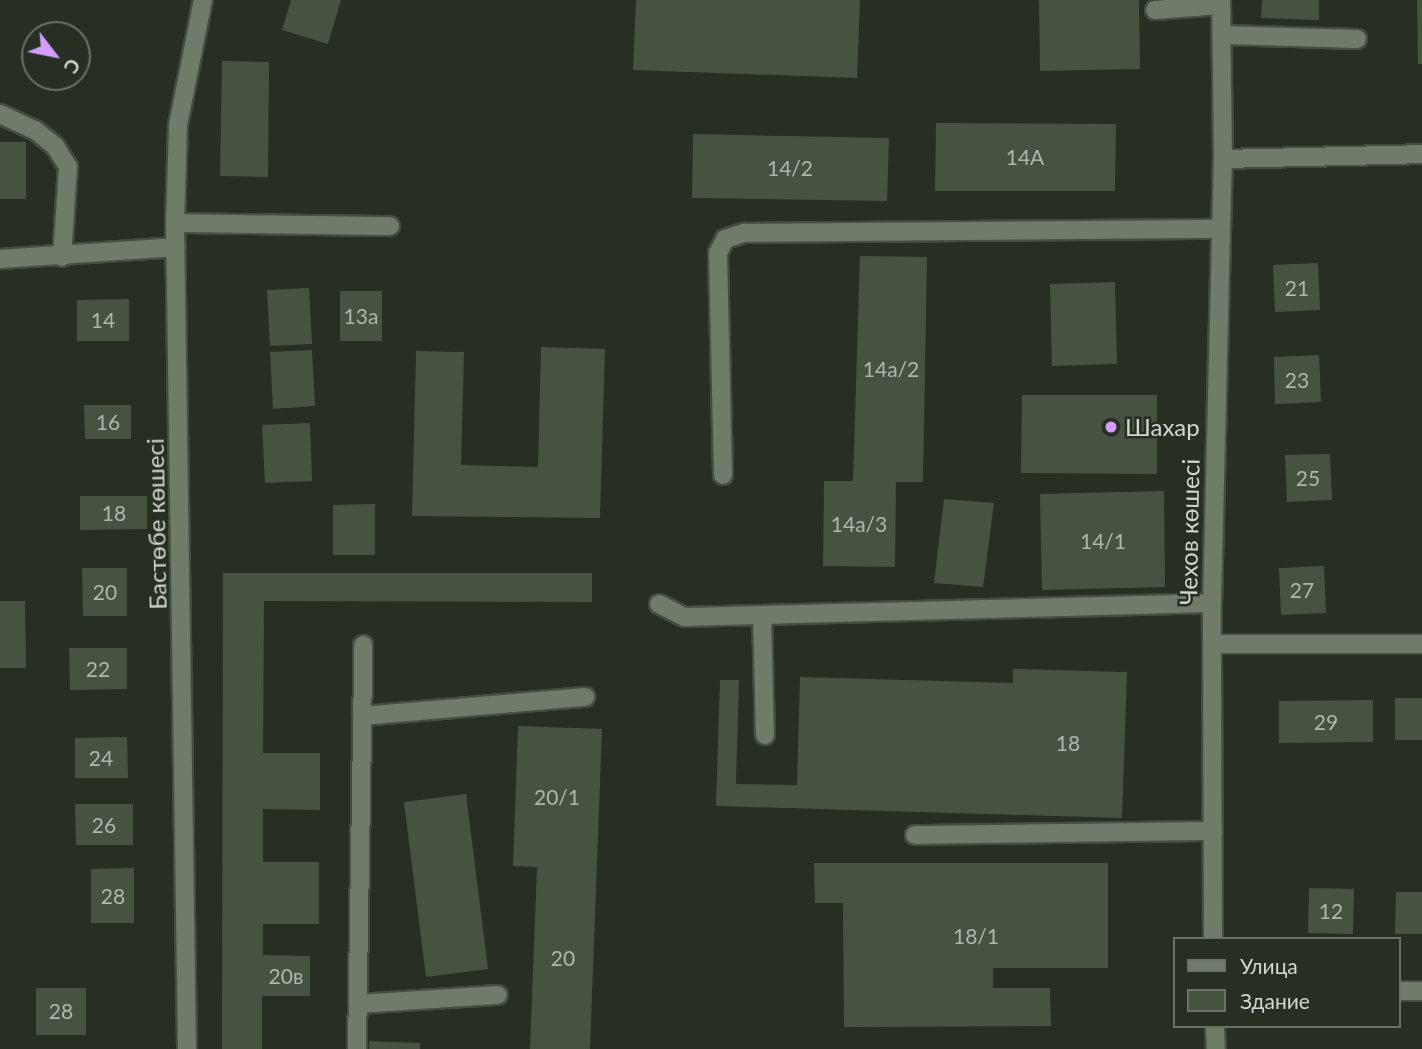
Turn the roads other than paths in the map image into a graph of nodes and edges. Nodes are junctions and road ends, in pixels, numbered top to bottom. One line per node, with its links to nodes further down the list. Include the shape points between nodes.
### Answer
1 (203, 0): 9 (street, Бастөбе көшесі, via 178,125)
2 (1220, 2): 3 (street); 4 (street, Чехов көшесі)
3 (1155, 10)
4 (1223, 35): 5 (street); 8 (street, Чехов көшесі)
5 (1357, 39)
6 (0, 114): 13 (street, via 35,130 55,146 68,167)
7 (1422, 154): 8 (street)
8 (1223, 159): 11 (street, Чехов көшесі)
9 (175, 223): 10 (street); 12 (street, Бастөбе көшесі)
10 (390, 226)
11 (1218, 229): 15 (street, via 744,233 725,239 718,253); 16 (street, Чехов көшесі)
12 (176, 247): 13 (street); 33 (street, Бастөбе көшесі)
13 (61, 257): 14 (street)
14 (0, 259)
15 (723, 475)
16 (1212, 603): 18 (street); 19 (street, Чехов көшесі)
17 (660, 604): 18 (street, via 685,617)
18 (762, 615): 24 (street)
19 (1212, 644): 20 (street); 25 (street, Чехов көшесі)
20 (1422, 644)
21 (363, 645): 23 (street)
22 (585, 697): 23 (street)
23 (362, 716): 31 (street)
24 (765, 735)
25 (1213, 831): 26 (street); 27 (street, Чехов көшесі)
26 (915, 835)
27 (1213, 937)
28 (1401, 991): 29 (street)
29 (1422, 991)
30 (498, 995): 31 (street)
31 (358, 1004): 34 (street)
32 (1215, 1028): 35 (street)
33 (187, 1049)
34 (357, 1049)
35 (1216, 1049)

